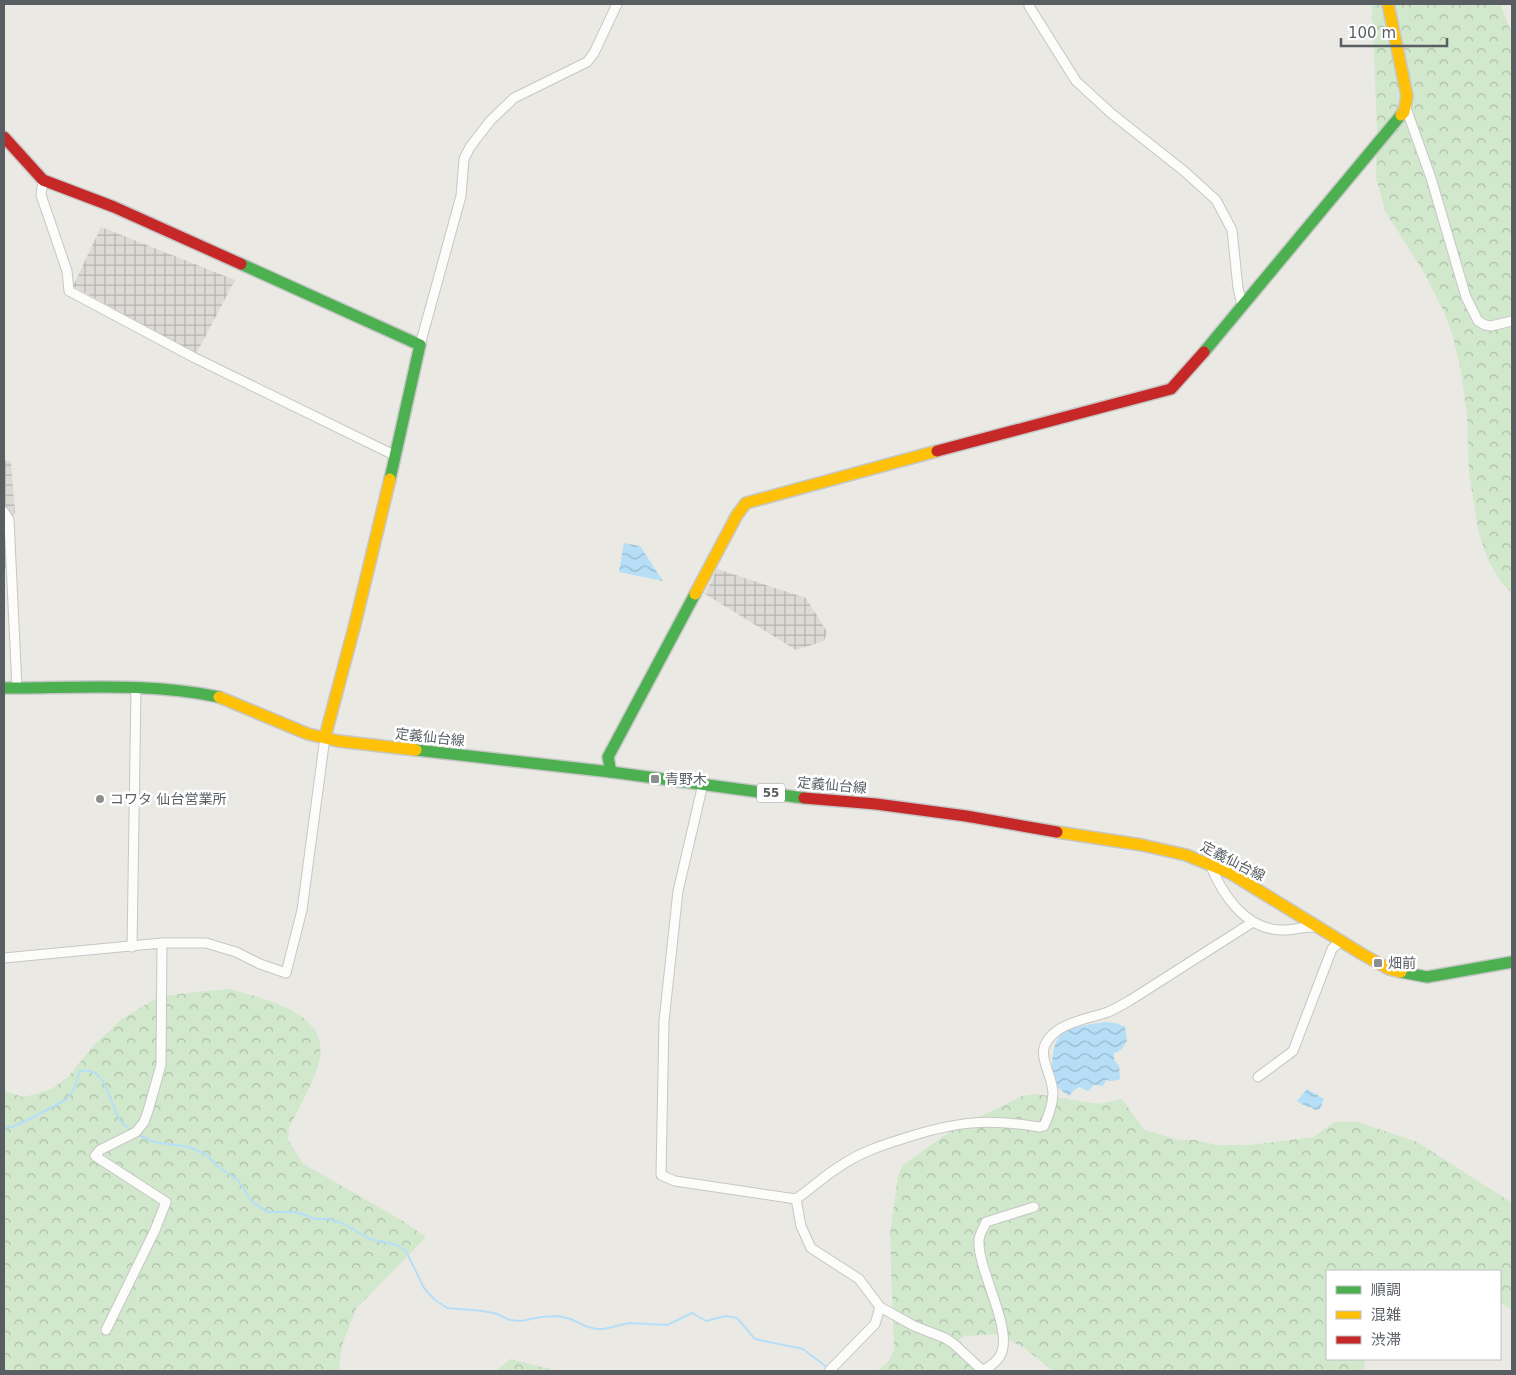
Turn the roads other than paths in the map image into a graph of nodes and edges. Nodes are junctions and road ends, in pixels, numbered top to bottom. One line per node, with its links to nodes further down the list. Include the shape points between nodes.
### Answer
1 (617, 4): 9 (street, via 587,62 514,98 470,147 464,159 461,196 454,224)
2 (1388, 4): 4 (street, via 1407,96)
3 (1029, 6): 7 (street, via 1076,80 1216,200 1232,230)
4 (1406, 108): 7 (street); 8 (street, via 1431,178 1466,297 1478,321 1485,325)
5 (4, 137): 6 (street)
6 (43, 180): 9 (street, via 114,207); 10 (street, via 41,196 67,271 69,291 193,357)
7 (1242, 305): 16 (street, via 1171,389 746,503 608,758)
8 (1512, 321)
9 (420, 345): 10 (street)
10 (396, 456): 15 (street)
11 (4, 512): 13 (street, via 9,520)
12 (4, 688): 13 (street, 定義仙台線 / 55)
13 (17, 688): 14 (street, 定義仙台線 / 55)
14 (136, 688): 15 (street, 定義仙台線 / 55, via 190,690 219,697 308,734); 23 (street)
15 (325, 737): 16 (street, 定義仙台線 / 55); 22 (street, via 302,910 286,973 206,943)
16 (611, 772): 17 (street, 定義仙台線 / 55)
17 (703, 784): 18 (street, 定義仙台線 / 55, via 966,816 1142,845); 27 (street, via 678,891 664,1021 661,1175)
18 (1210, 864): 19 (street, via 1225,894); 20 (street, 定義仙台線 / 55)
19 (1253, 922): 20 (street, via 1280,930); 27 (street, via 1129,1002 1081,1019 1058,1030 1046,1041 1044,1063 1053,1099 1044,1126 973,1122 937,1128 870,1150 842,1164)
20 (1318, 927): 21 (street, 定義仙台線 / 55)
21 (1340, 941): 25 (street, 定義仙台線 / 55, via 1388,969 1420,976 1437,976); 26 (street, via 1332,949 1294,1051)
22 (162, 943): 23 (street); 30 (street, via 161,1065 148,1111 136,1132 100,1150 95,1156 166,1202)
23 (132, 947): 24 (street)
24 (4, 958)
25 (1512, 962)
26 (1258, 1077)
27 (796, 1199): 29 (street, via 801,1226 811,1248 859,1280)
28 (1034, 1207): 32 (street, via 986,1222 980,1234 979,1250 1001,1322 1003,1341 1001,1355)
29 (880, 1307): 31 (street, via 875,1324); 32 (street, via 914,1326 945,1338)
30 (106, 1330)
31 (830, 1370)
32 (982, 1371)

